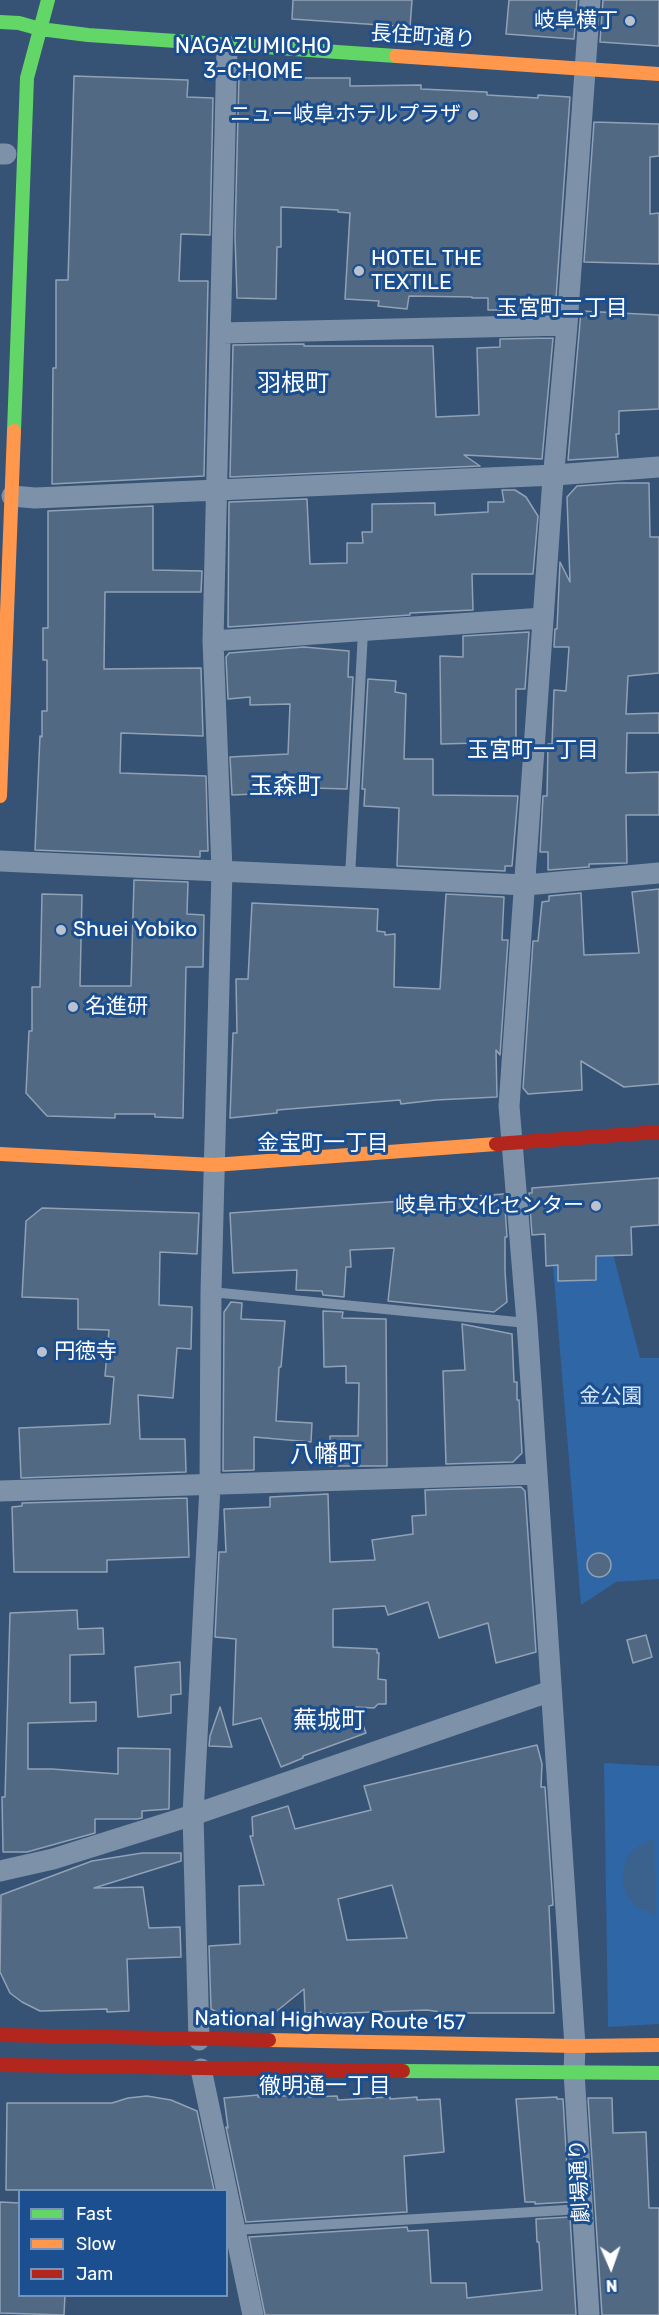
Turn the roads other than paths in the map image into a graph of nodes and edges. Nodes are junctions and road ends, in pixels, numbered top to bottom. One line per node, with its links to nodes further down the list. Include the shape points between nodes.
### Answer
1 (48, 0): 4 (main road)
2 (590, 0): 6 (street, 劇場通り)
3 (0, 22): 4 (main road, 長住町通り, via 20,22)
4 (40, 29): 5 (main road, 長住町通り); 13 (main road, via 27,78)
5 (227, 46): 6 (main road, 長住町通り); 9 (street)
6 (584, 69): 7 (main road, 長住町通り); 8 (street, 劇場通り)
7 (659, 74)
8 (567, 325): 9 (street); 11 (street, 劇場通り)
9 (220, 333): 12 (street)
10 (659, 467): 11 (street)
11 (555, 475): 12 (street); 14 (street, 劇場通り)
12 (217, 490): 13 (street); 16 (street)
13 (12, 496): 17 (main road)
14 (543, 618): 15 (street); 22 (street, 劇場通り)
15 (363, 631): 16 (street); 21 (lane)
16 (213, 641): 19 (street)
17 (0, 796)
18 (0, 861): 19 (street)
19 (222, 870): 21 (street); 26 (street)
20 (659, 873): 22 (street)
21 (350, 876): 22 (street)
22 (526, 885): 24 (street, 劇場通り, via 509,1106)
23 (659, 1132): 24 (main road)
24 (511, 1143): 26 (main road); 28 (street, 劇場通り)
25 (0, 1154): 26 (main road)
26 (214, 1165): 27 (street)
27 (211, 1292): 28 (lane); 30 (street)
28 (527, 1323): 29 (street, 劇場通り)
29 (537, 1474): 30 (street); 32 (street, 劇場通り)
30 (210, 1486): 31 (street); 33 (street)
31 (0, 1491)
32 (551, 1690): 33 (street); 38 (street, 劇場通り)
33 (194, 1815): 34 (street, via 53,1859); 36 (street)
34 (0, 1871)
35 (0, 2035): 36 (main road, National Highway Route 157)
36 (199, 2040): 38 (main road, National Highway Route 157)
37 (659, 2045): 38 (main road, National Highway Route 157)
38 (575, 2046): 41 (street, 劇場通り)
39 (0, 2065): 40 (main road)
40 (201, 2069): 41 (main road); 43 (street)
41 (574, 2072): 42 (main road); 45 (street, 劇場通り)
42 (659, 2073)
43 (226, 2189)
44 (228, 2197): 46 (street)
45 (582, 2209): 46 (lane); 48 (street, 劇場通り)
46 (235, 2230): 47 (street)
47 (253, 2315)
48 (589, 2315)

